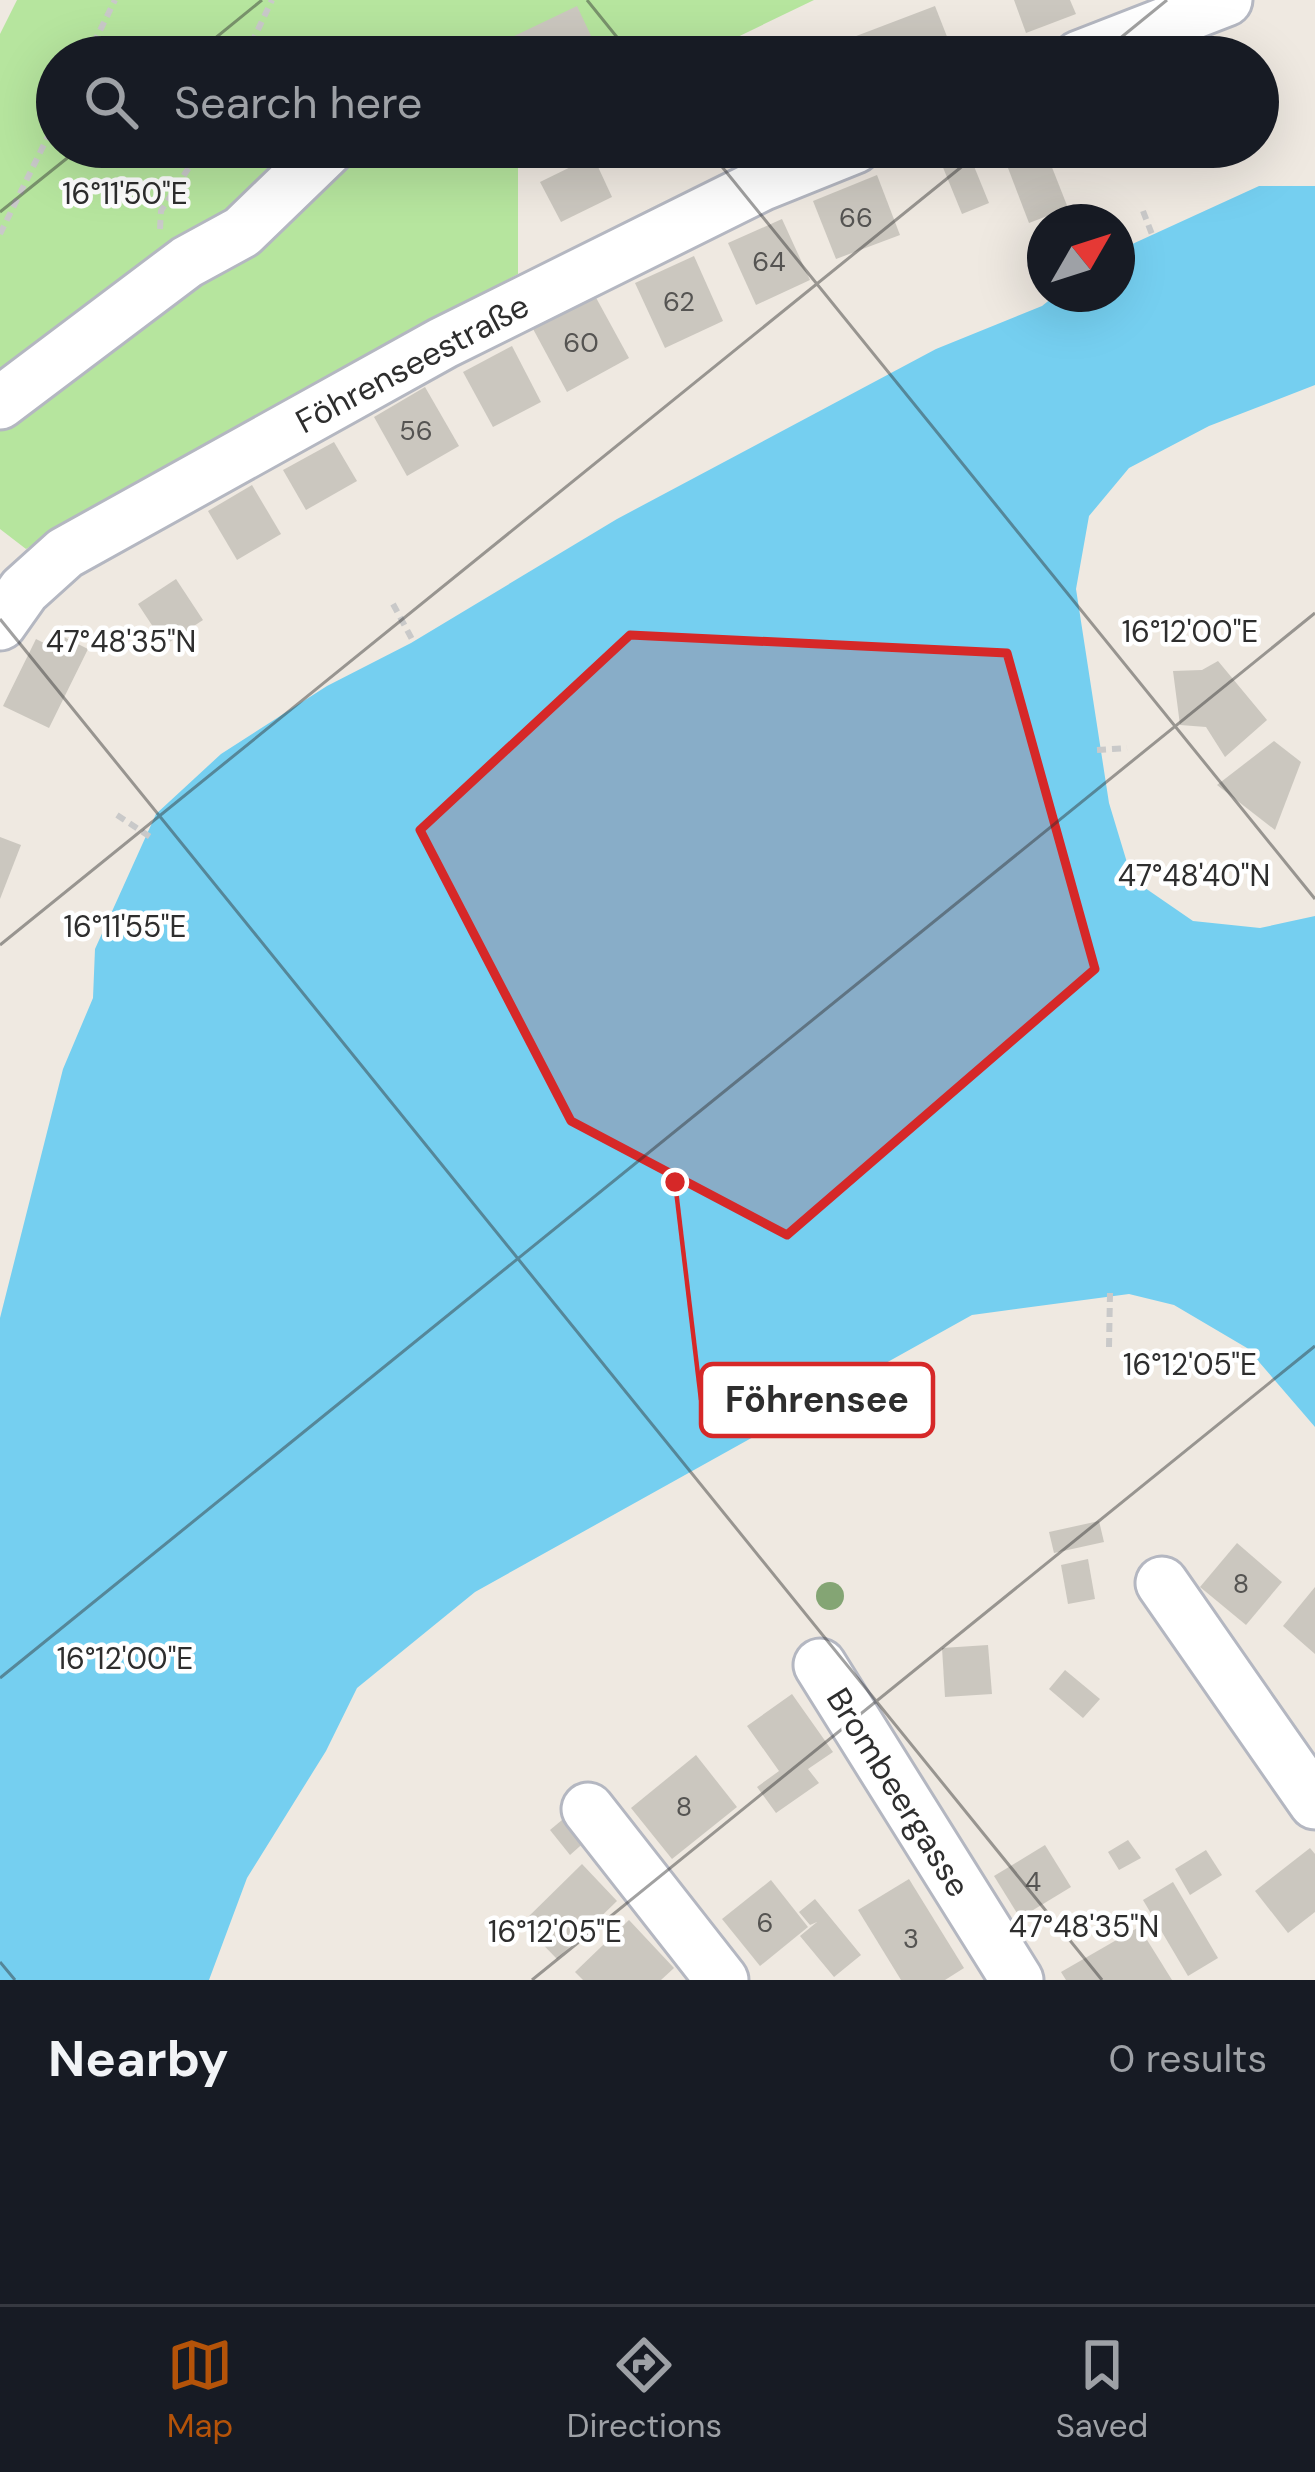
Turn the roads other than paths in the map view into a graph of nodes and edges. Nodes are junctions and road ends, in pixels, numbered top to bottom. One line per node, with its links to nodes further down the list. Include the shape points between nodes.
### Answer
1 (1226, 0): 2 (street)
2 (1133, 36)
3 (308, 168): 5 (street, via 242,232 187,262)
4 (803, 168): 6 (street, Föhrenseestraße, via 443,343 65,554 23,590)
5 (0, 403)
6 (0, 624)
7 (1162, 1583): 9 (street)
8 (820, 1665): 12 (street, Brombeergasse)
9 (1315, 1803)
10 (588, 1809): 11 (street)
11 (722, 1980)
12 (1017, 1980)

